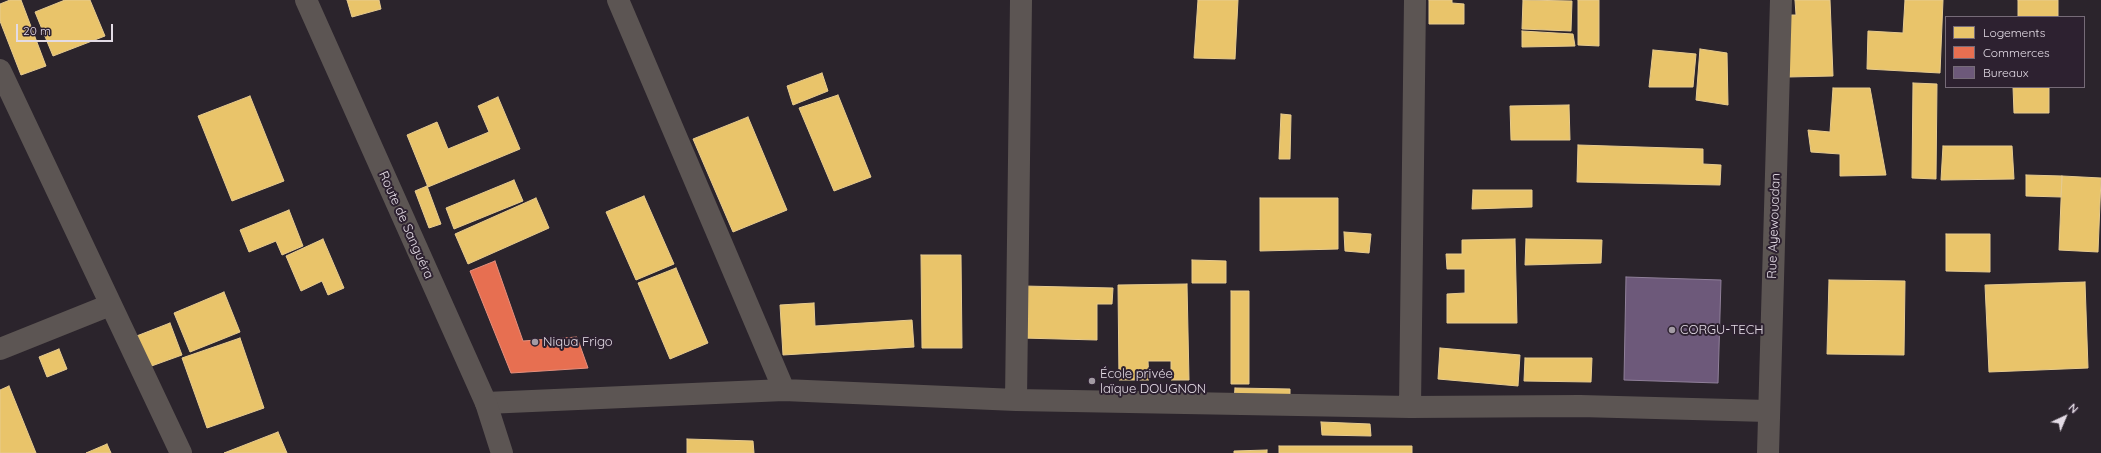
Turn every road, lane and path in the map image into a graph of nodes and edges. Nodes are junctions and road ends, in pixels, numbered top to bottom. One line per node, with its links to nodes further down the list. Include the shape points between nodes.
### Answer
1 (306, 0): 11 (street, Route de Sanguéra)
2 (618, 0): 9 (street)
3 (1021, 0): 10 (street)
4 (1415, 0): 12 (street)
5 (1781, 0): 13 (street, Rue Ayewouadan)
6 (0, 70): 7 (street)
7 (110, 305): 8 (street); 14 (street)
8 (0, 349)
9 (784, 390): 10 (street); 11 (street)
10 (1016, 400): 12 (street)
11 (486, 403): 15 (street, Route de Sanguéra)
12 (1410, 407): 13 (street, via 1580,406)
13 (1768, 411): 16 (street, Rue Ayewouadan)
14 (181, 453)
15 (502, 453)
16 (1768, 453)

